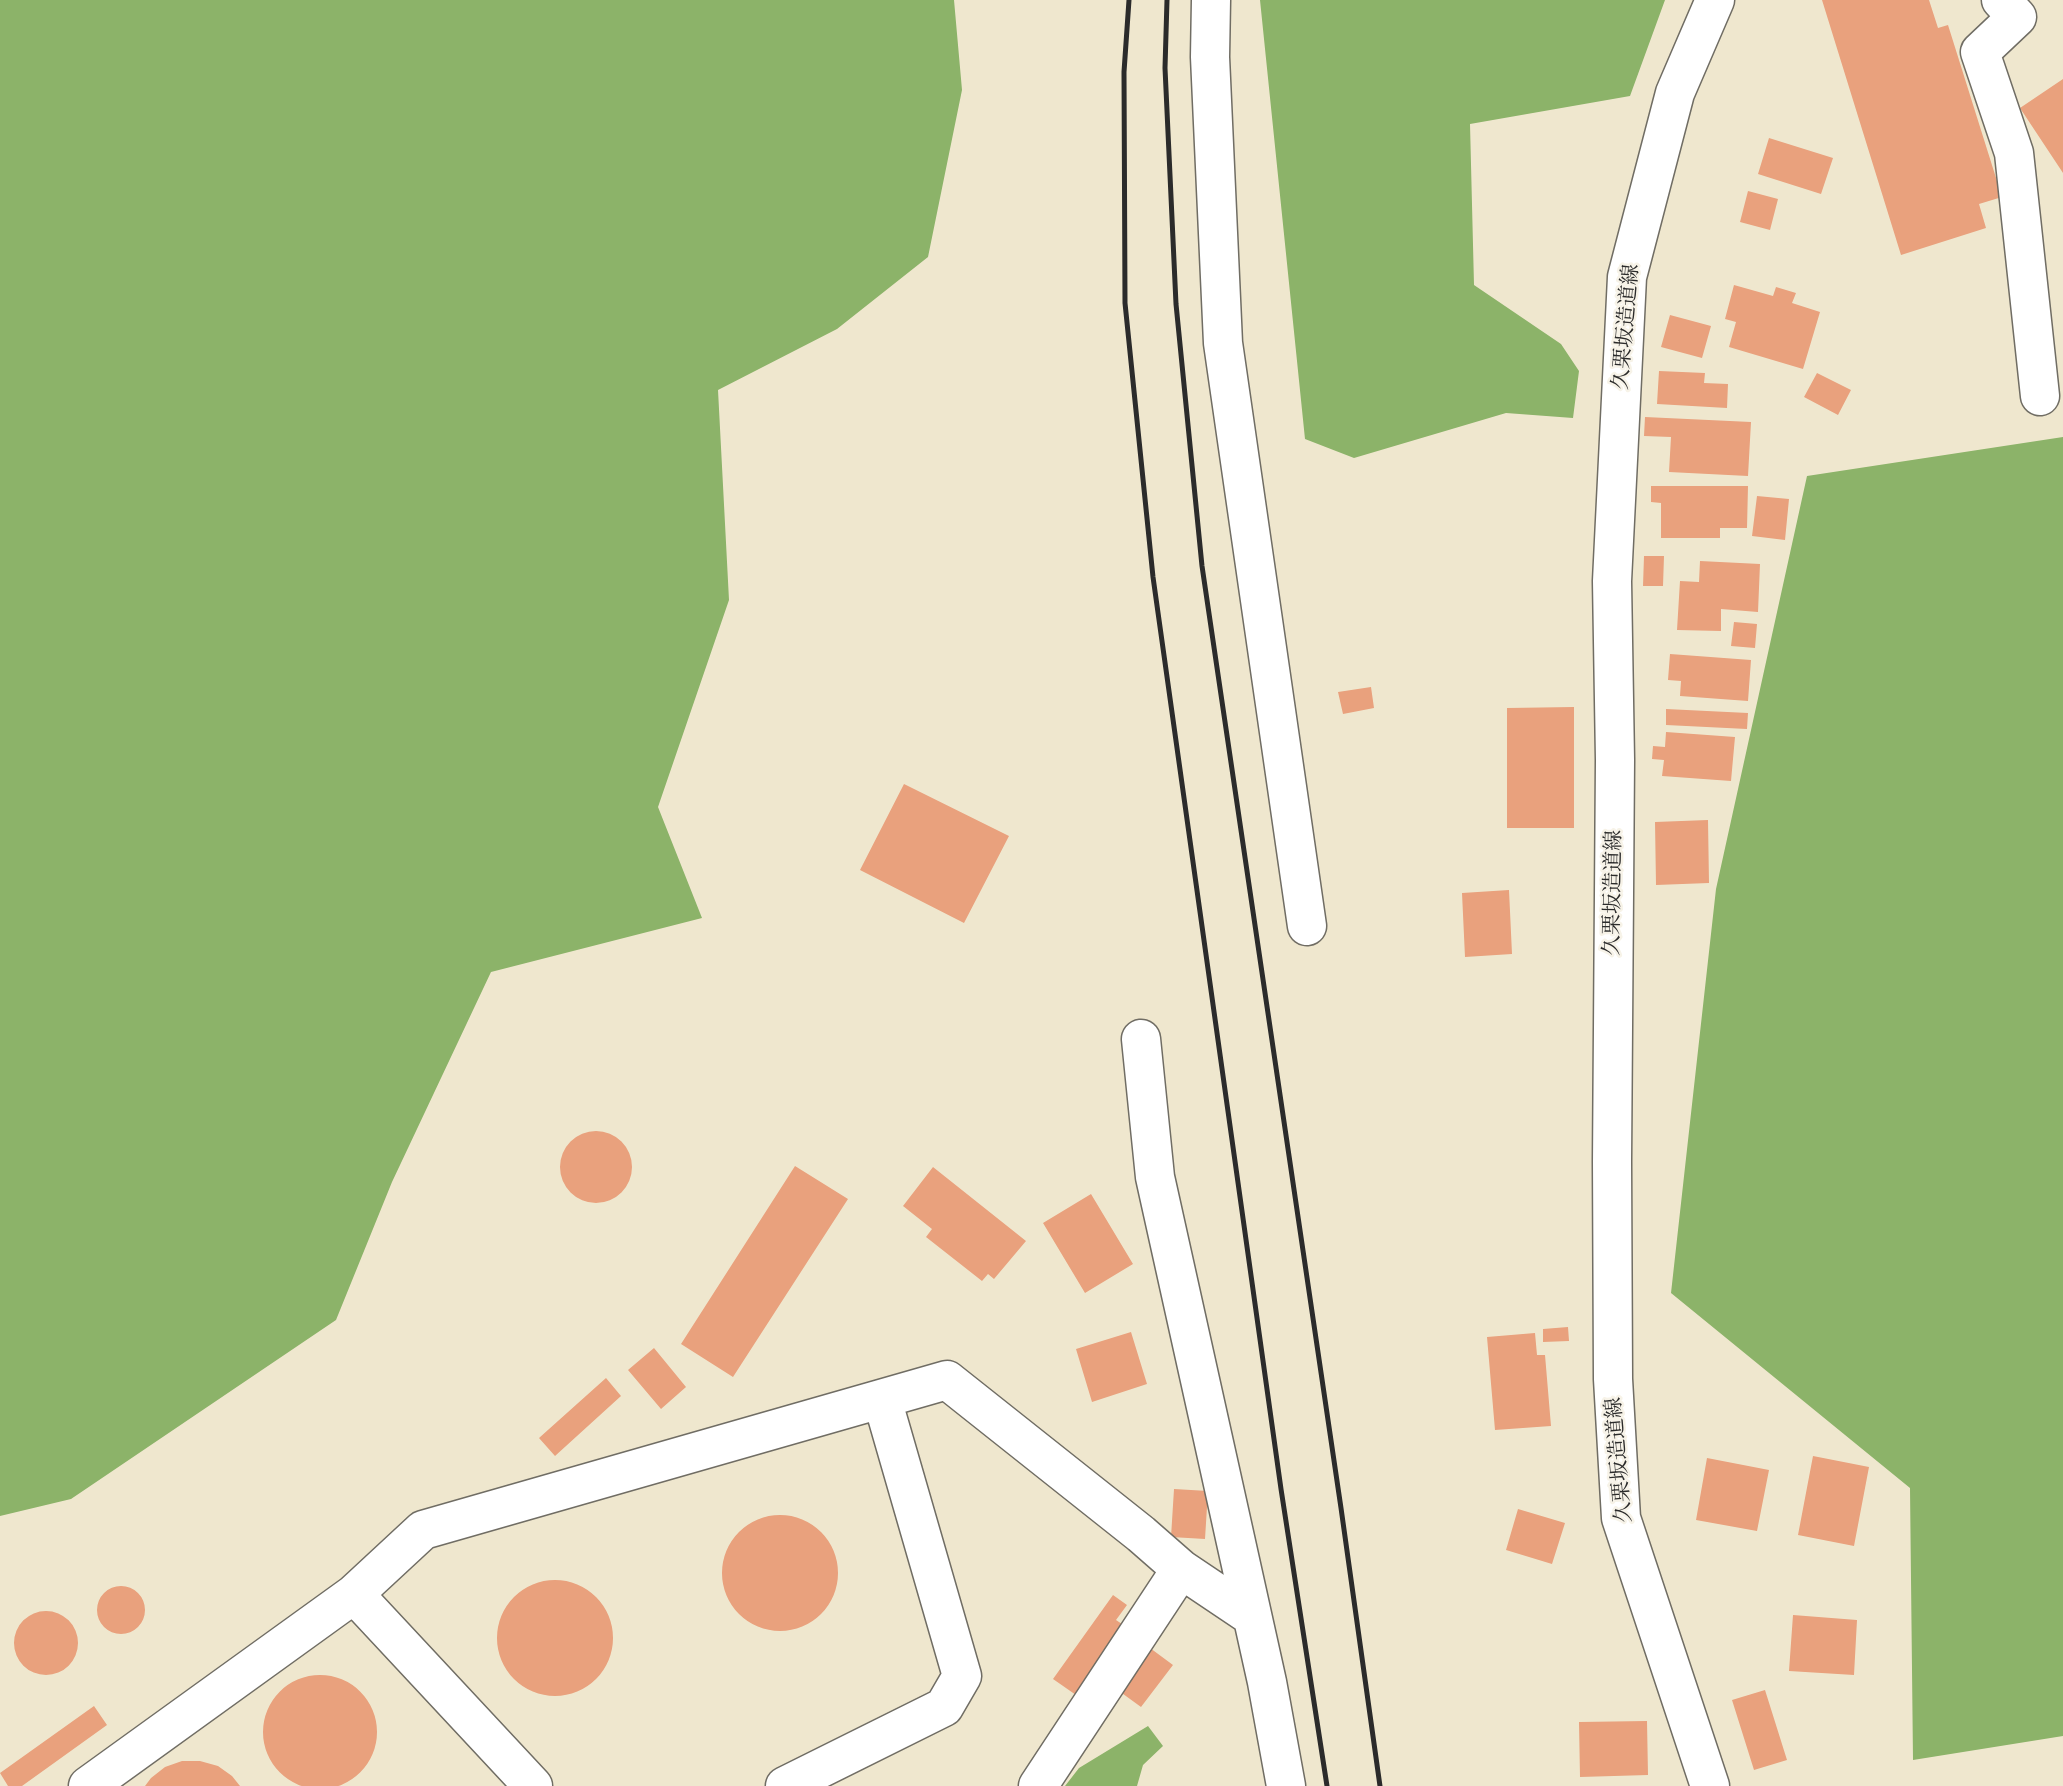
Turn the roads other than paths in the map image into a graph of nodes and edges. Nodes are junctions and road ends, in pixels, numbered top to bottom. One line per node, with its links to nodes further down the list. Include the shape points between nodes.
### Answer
1 (1212, 0): 5 (main road, via 1210,57 1223,343)
2 (1715, 0): 16 (main road, 久栗坂造道線, via 1675,93 1628,277 1612,581 1613,1379 1621,1518)
3 (2001, 0): 4 (main road, via 2017,17 1980,52 2014,153)
4 (2040, 396)
5 (1307, 926)
6 (1141, 1039): 10 (main road, via 1155,1177)
7 (882, 1399): 8 (main road, via 947,1380); 9 (main road, via 423,1530); 13 (main road, via 962,1676 944,1707)
8 (1181, 1569): 10 (main road); 14 (main road)
9 (354, 1594): 11 (main road); 12 (main road)
10 (1251, 1616): 15 (main road)
11 (88, 1786)
12 (533, 1786)
13 (785, 1786)
14 (1038, 1786)
15 (1286, 1786)
16 (1710, 1786)

